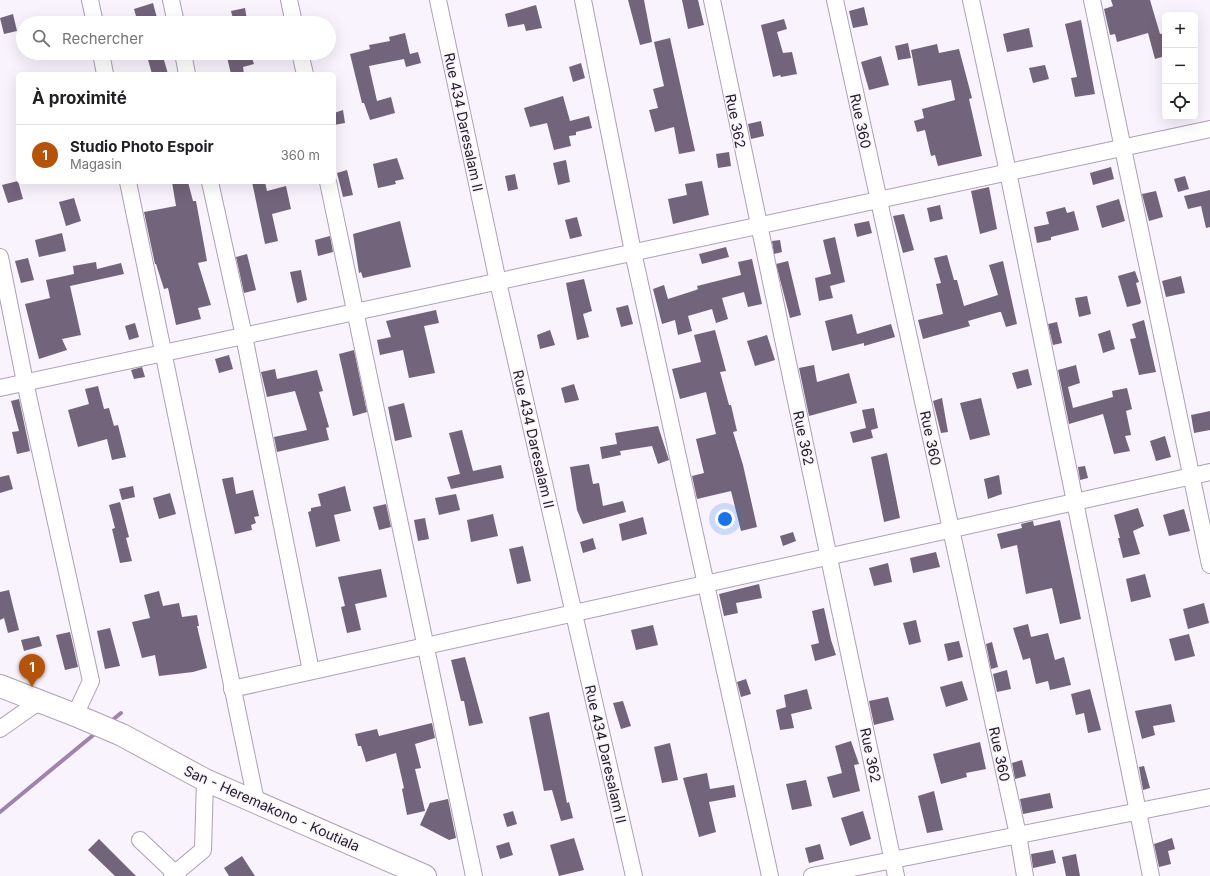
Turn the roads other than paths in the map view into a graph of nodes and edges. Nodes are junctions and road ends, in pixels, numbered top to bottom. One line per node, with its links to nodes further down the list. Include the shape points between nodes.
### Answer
1 (90, 0): 10 (street)
2 (171, 0): 11 (street)
3 (289, 0): 12 (street)
4 (438, 0): 29 (street, Rue 434 Daresalam II)
5 (583, 0): 27 (street)
6 (712, 0): 26 (street, Rue 362)
7 (835, 0): 25 (street, Rue 360)
8 (971, 0): 21 (street)
9 (1092, 0): 20 (street)
10 (93, 16)
11 (174, 16)
12 (292, 16)
13 (102, 60): 16 (street)
14 (184, 60): 17 (street)
15 (302, 60): 18 (street)
16 (105, 72)
17 (187, 72)
18 (305, 72)
19 (1210, 128): 20 (street)
20 (1123, 147): 21 (street); 36 (street)
21 (1008, 172): 25 (street); 37 (street)
22 (128, 184): 32 (street)
23 (210, 184): 31 (street)
24 (328, 184): 30 (street)
25 (878, 200): 26 (street); 38 (street, Rue 360)
26 (758, 226): 27 (street); 39 (street, Rue 362)
27 (633, 252): 29 (street); 41 (street)
28 (0, 257): 33 (street)
29 (498, 282): 30 (street); 42 (street, Rue 434 Daresalam II)
30 (355, 312): 31 (street); 43 (street)
31 (244, 336): 32 (street); 44 (street)
32 (164, 353): 33 (street); 46 (street)
33 (25, 382): 34 (street); 48 (street, via 91,681)
34 (0, 388)
35 (1210, 472): 36 (street)
36 (1191, 476): 37 (street); 40 (street)
37 (1075, 502): 38 (street); 53 (street)
38 (951, 530): 39 (street); 54 (street, Rue 360)
39 (830, 556): 41 (street); 56 (street, Rue 362)
40 (1210, 565)
41 (706, 584): 42 (street); 61 (street)
42 (574, 613): 43 (street); 60 (street, Rue 434 Daresalam II)
43 (427, 646): 44 (street); 59 (street)
44 (311, 672): 46 (street)
45 (0, 686): 47 (main road)
46 (232, 689): 52 (street)
47 (40, 701): 48 (main road); 49 (street)
48 (76, 715): 50 (main road, San - Heremakono - Koutiala, via 122,735)
49 (0, 729)
50 (205, 780): 52 (main road, San - Heremakono - Koutiala); 57 (street, via 203,850)
51 (1210, 797): 53 (street)
52 (256, 801): 58 (main road, San - Heremakono - Koutiala)
53 (1139, 811): 54 (street); 65 (street)
54 (1018, 835): 56 (street); 64 (street, Rue 360)
55 (140, 840): 57 (street)
56 (892, 860): 62 (street); 63 (street, Rue 362)
57 (175, 875)
58 (425, 876)
59 (474, 876)
60 (634, 876)
61 (770, 876)
62 (812, 876)
63 (896, 876)
64 (1025, 876)
65 (1152, 876)

